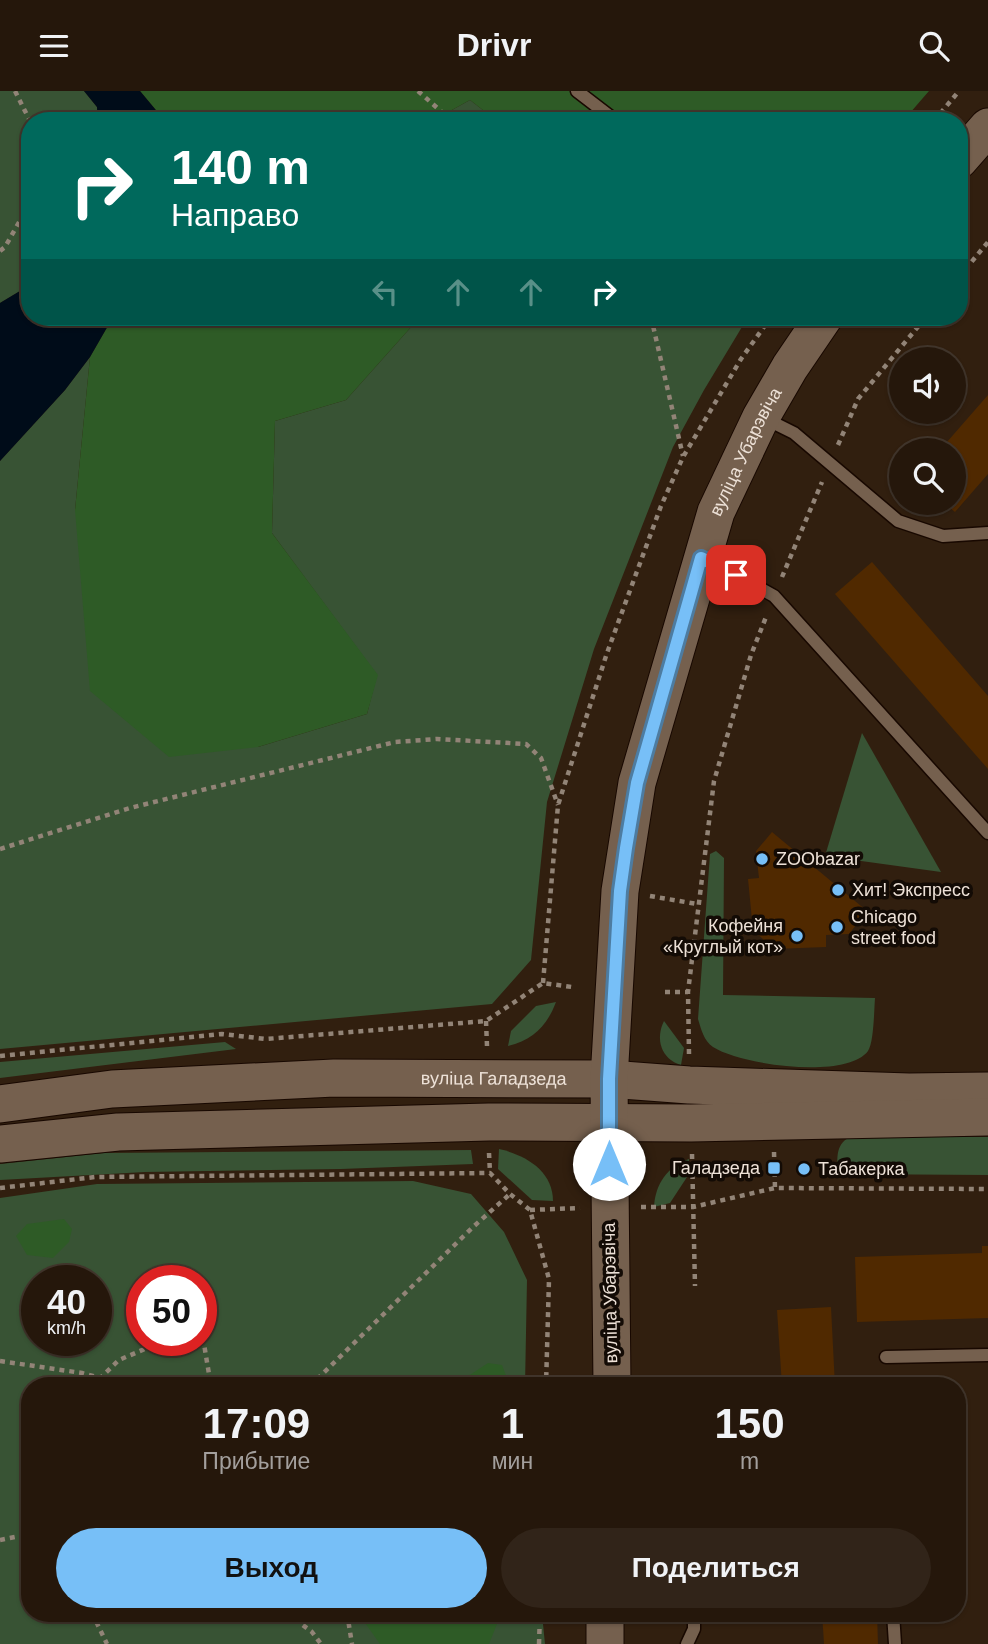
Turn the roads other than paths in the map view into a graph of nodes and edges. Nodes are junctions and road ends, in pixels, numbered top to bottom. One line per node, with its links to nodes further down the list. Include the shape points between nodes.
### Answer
1 (577, 91): 2 (lane)
2 (605, 112)
3 (988, 127): 4 (main road)
4 (968, 150)
5 (818, 326): 6 (main road, вуліца Убарэвіча)
6 (761, 417): 7 (lane, via 794,433 898,521 943,536); 8 (main road, вуліца Убарэвіча, via 716,512)
7 (988, 533)
8 (701, 558): 9 (lane, via 774,596); 10 (main road, вуліца Убарэвіча, via 637,783 620,891)
9 (988, 833)
10 (609, 1079): 11 (main road, вуліца Галадзеда); 12 (main road, вуліца Галадзеда, via 334,1078 112,1089); 14 (main road, вуліца Убарэвіча)
11 (988, 1091)
12 (0, 1104)
13 (988, 1117): 14 (main road)
14 (609, 1121): 15 (main road, via 118,1132); 18 (main road, вуліца Убарэвіча)
15 (0, 1144)
16 (988, 1355): 17 (lane)
17 (886, 1357)
18 (612, 1377)
19 (605, 1622): 22 (main road)
20 (694, 1622): 23 (lane)
21 (894, 1622): 24 (lane)
22 (604, 1644)
23 (687, 1644)
24 (895, 1644)

